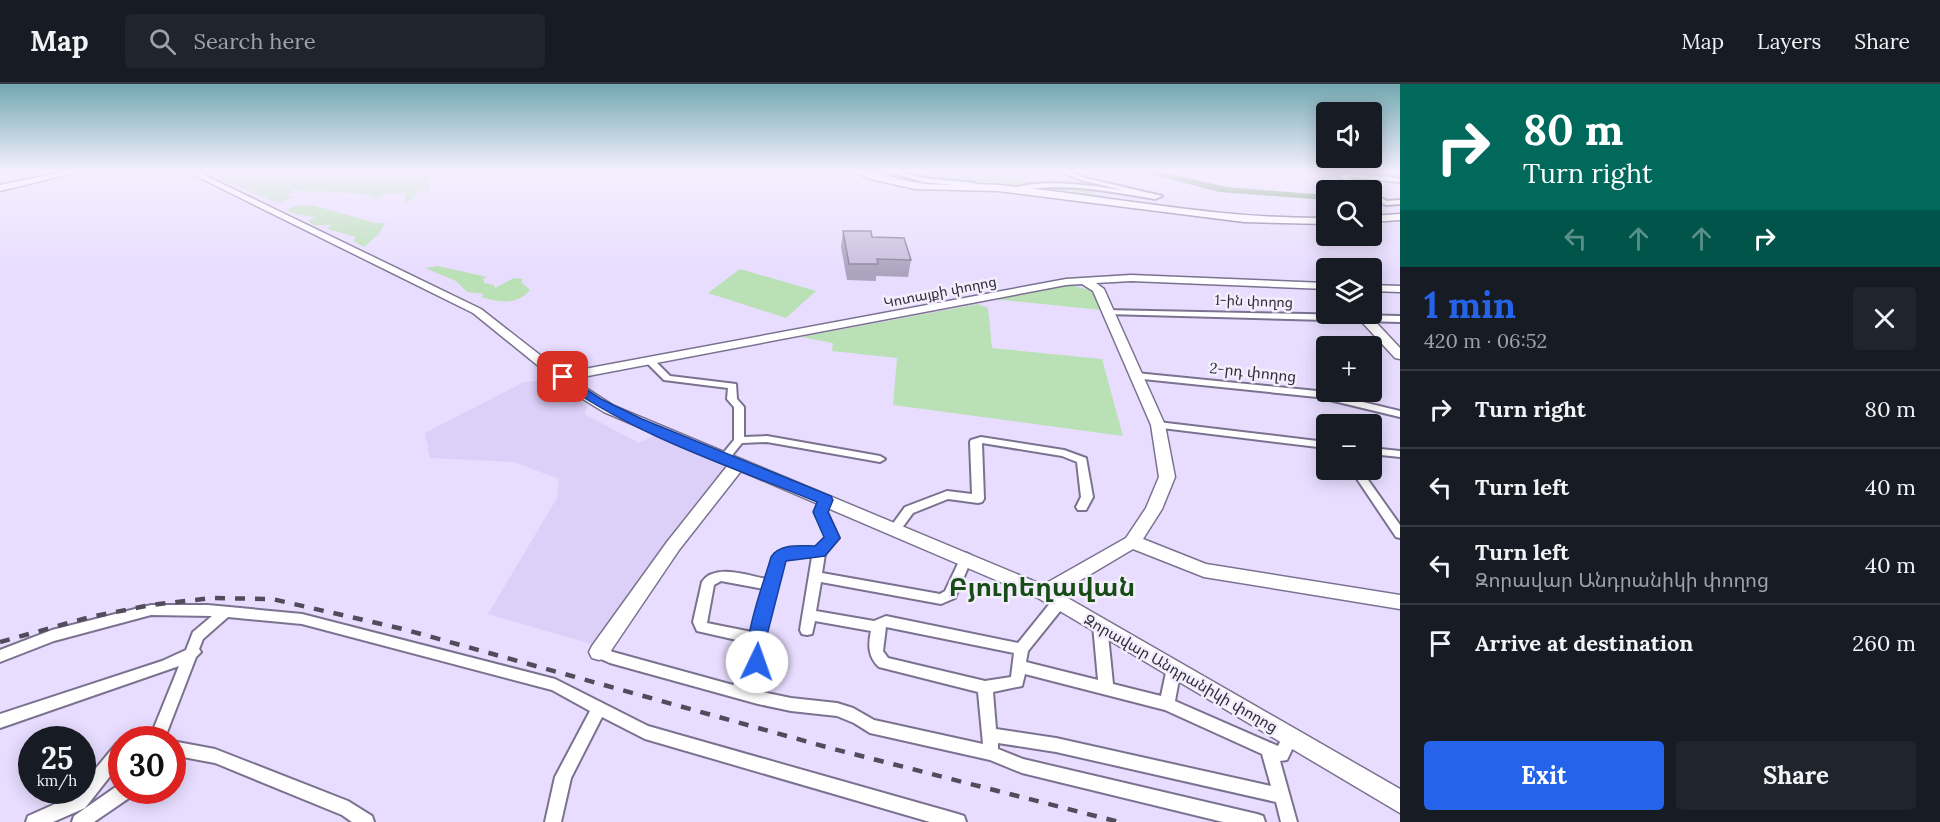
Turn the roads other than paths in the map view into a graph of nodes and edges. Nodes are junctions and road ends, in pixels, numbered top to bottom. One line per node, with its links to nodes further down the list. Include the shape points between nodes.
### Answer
1 (259, 204): 18 (street, Զորավար Անդրանիկի փողոց, via 477,311)
2 (1119, 204): 5 (street, via 1281,222)
3 (1400, 218): 4 (street)
4 (1382, 219)
5 (1316, 221)
6 (1084, 281): 7 (street, Կոտայքի փողոց, via 1131,278); 10 (street, via 1098,289); 16 (street, Կոտայքի փողոց)
7 (1316, 286)
8 (1382, 289): 9 (street)
9 (1399, 290)
10 (1107, 312): 11 (street, 1-ին փողոց); 17 (street)
11 (1316, 317)
12 (1382, 318): 13 (street, 1-ին փողոց)
13 (1400, 319)
14 (1371, 324): 15 (street)
15 (1400, 355)
16 (650, 361): 18 (street, Կոտայքի փողոց); 21 (street, via 667,378 733,386 732,399 739,407)
17 (1136, 376): 19 (street, 2-րդ փողոց, via 1317,394); 20 (street)
18 (563, 377): 26 (street, Զորավար Անդրանիկի փողոց, via 609,409)
19 (1400, 414)
20 (1158, 425): 22 (street); 32 (street, via 1167,477 1154,509)
21 (739, 440): 25 (street, via 767,439); 26 (street)
22 (1316, 444)
23 (1382, 452): 24 (street)
24 (1400, 454)
25 (880, 459)
26 (732, 460): 28 (street, Զորավար Անդրանիկի փողոց); 47 (street)
27 (1363, 480): 31 (street)
28 (826, 500): 30 (street, Զորավար Անդրանիկի փողոց); 33 (street, via 821,512 833,538)
29 (1082, 507): 30 (street, via 1087,497 1082,460 1064,453 981,440 975,442 978,499 947,495 909,510)
30 (895, 529): 34 (street, Զորավար Անդրանիկի փողոց)
31 (1400, 534)
32 (1132, 542): 37 (street); 38 (street, via 1204,570)
33 (819, 552): 35 (street); 36 (street, via 783,554)
34 (966, 558): 35 (street, via 950,594 941,599); 37 (street, Զորավար Անդրանիկի փողոց)
35 (815, 576): 40 (street)
36 (771, 585): 44 (street); 44 (street, via 720,576 708,582 702,627)
37 (1052, 597): 41 (street, Զորավար Անդրանիկի փողոց); 45 (street)
38 (1400, 602)
39 (225, 612): 46 (street, via 198,636); 48 (street, via 151,610 52,636); 55 (street, via 302,619 555,685)
40 (809, 615): 42 (street); 43 (street)
41 (1100, 625): 50 (street, Զորավար Անդրանիկի փողոց); 52 (street)
42 (879, 627): 45 (street, via 886,621); 51 (street, via 875,653 884,663)
43 (807, 630)
44 (757, 639): 53 (street, via 754,674)
45 (1021, 649): 49 (street)
46 (194, 652): 56 (street, via 166,666); 57 (street)
47 (599, 652): 53 (street)
48 (0, 656)
49 (1019, 666): 51 (street, via 1017,682); 52 (street)
50 (1174, 669): 54 (street); 59 (street, Զորավար Անդրանիկի փողոց)
51 (985, 687): 58 (street)
52 (1106, 688): 54 (street)
53 (736, 692): 62 (street, via 782,703 821,705 856,714 870,726)
54 (1167, 704): 61 (street)
55 (599, 708): 70 (street, via 563,777); 71 (street, via 645,732)
56 (0, 721)
57 (162, 726)
58 (989, 735): 62 (street); 64 (street, via 1056,745)
59 (1290, 737): 61 (street, via 1284,754); 65 (street, Զորավար Անդրանիկի փողոց)
60 (186, 750): 69 (street, via 215,756 348,809)
61 (1269, 751): 64 (street)
62 (991, 753): 72 (street, via 1022,766)
63 (108, 766): 67 (street, via 79,802)
64 (1282, 796): 73 (street)
65 (1400, 802)
66 (108, 803): 68 (street)
67 (33, 822)
68 (80, 822)
69 (366, 822)
70 (553, 822)
71 (958, 822)
72 (1257, 822)
73 (1289, 822)

